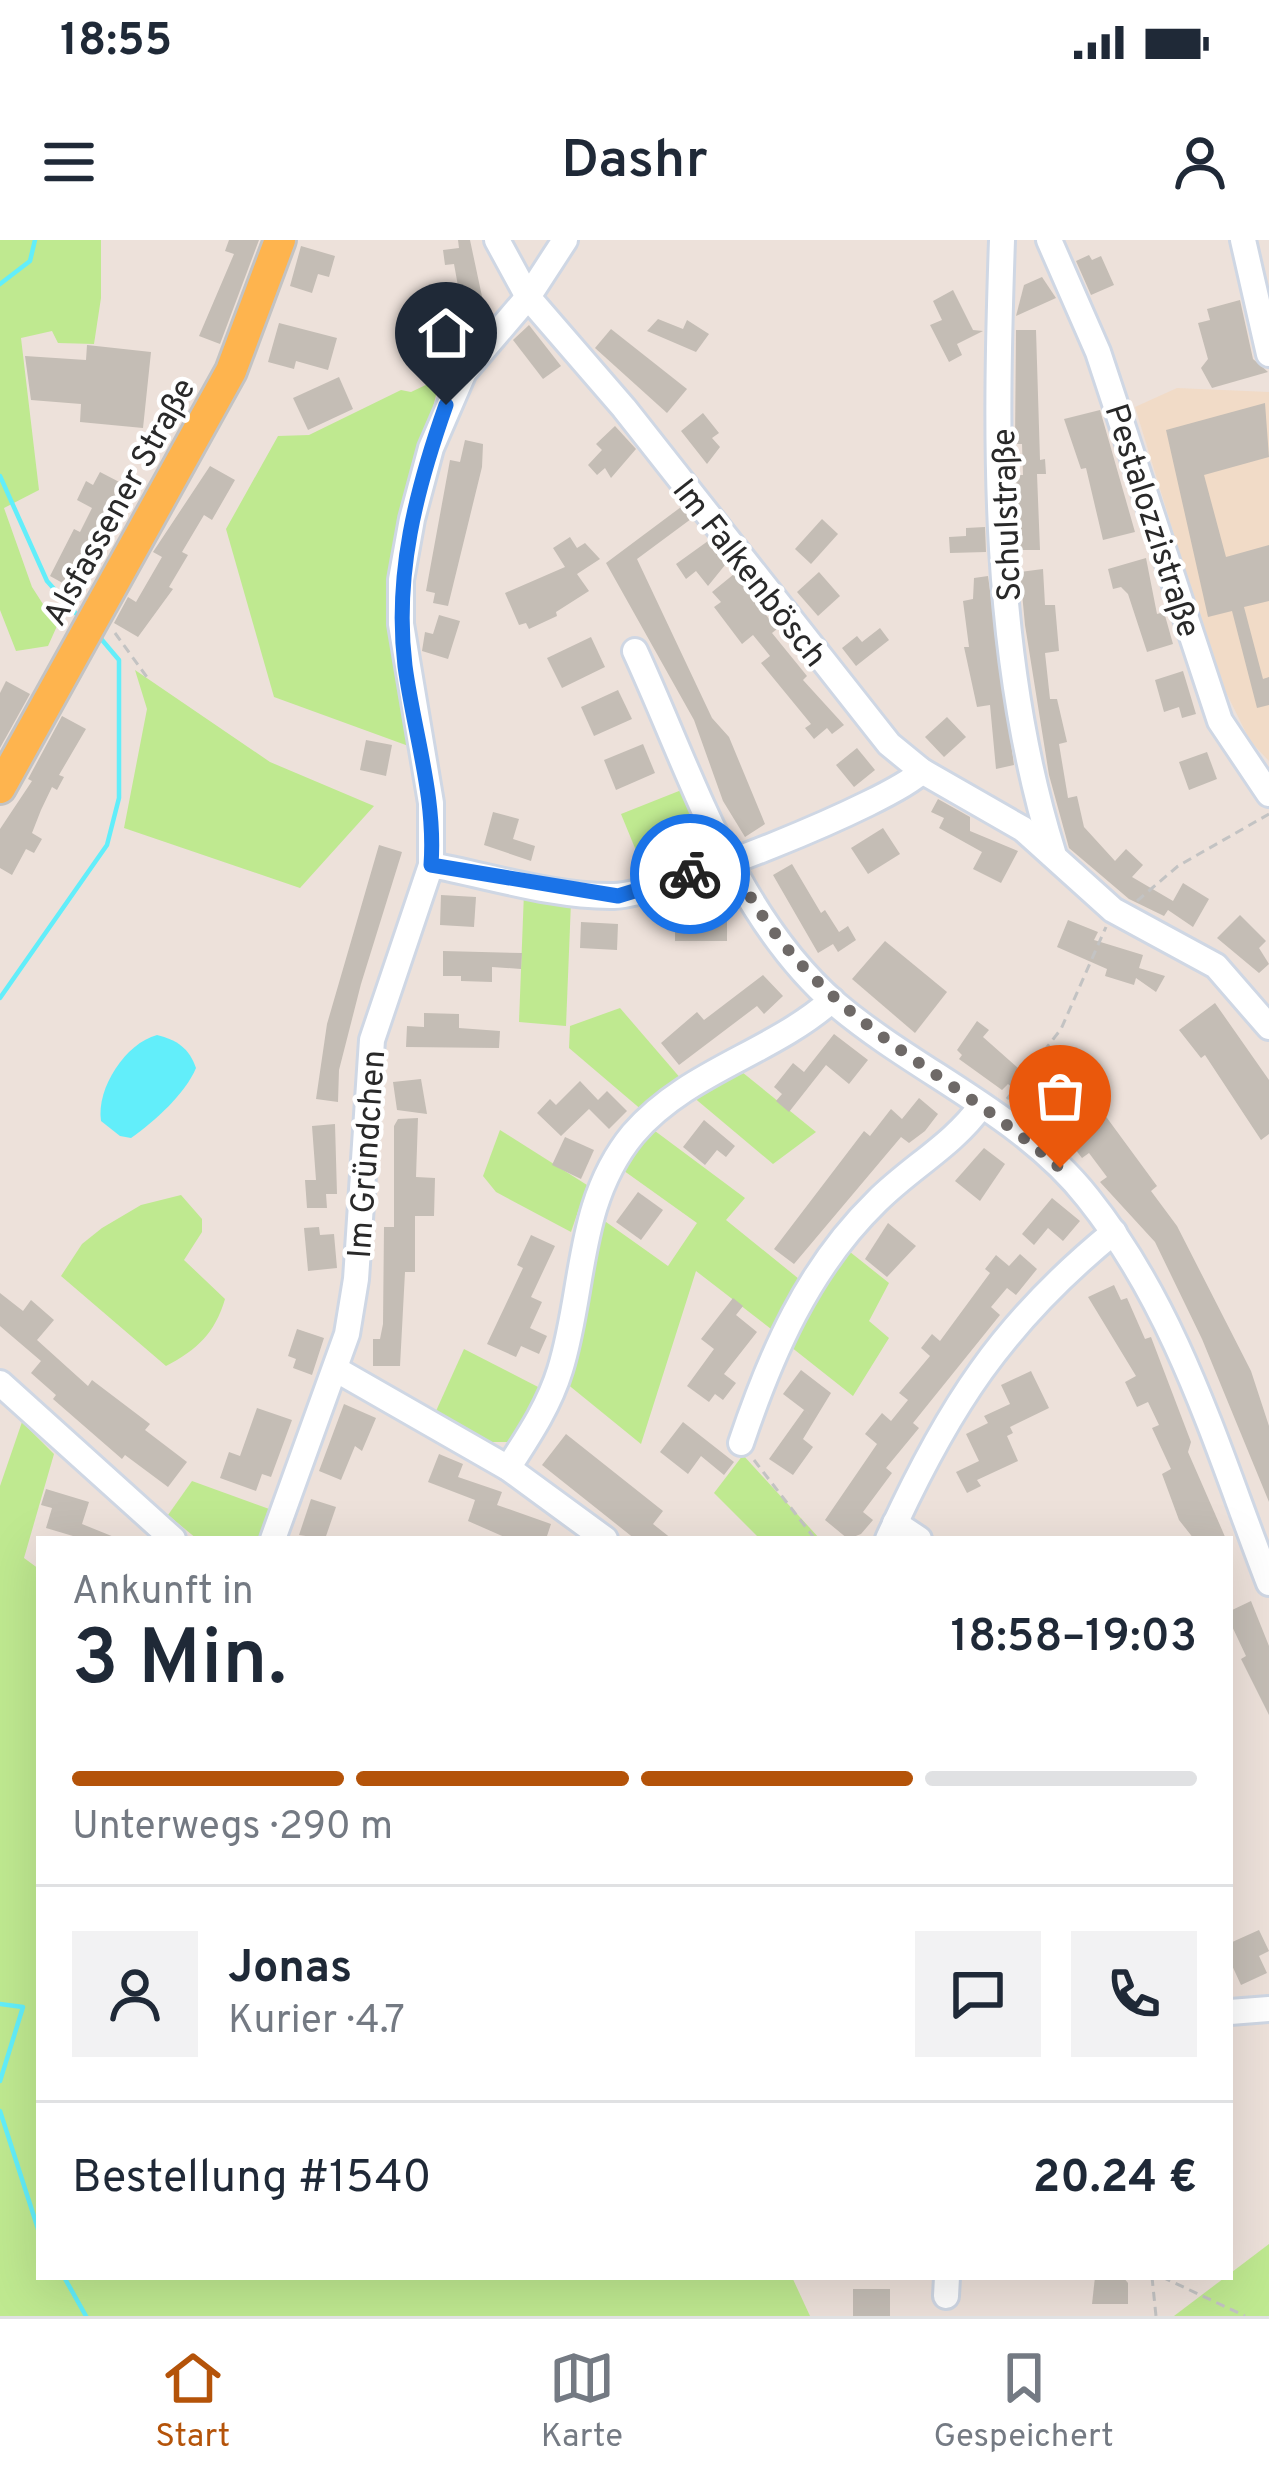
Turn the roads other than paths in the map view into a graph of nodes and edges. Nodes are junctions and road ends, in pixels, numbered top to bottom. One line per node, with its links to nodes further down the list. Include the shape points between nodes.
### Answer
1 (280, 240): 12 (main road, Alsfassener Straße, via 231,371)
2 (496, 240): 8 (street, Im Falkenbösch)
3 (565, 240): 8 (street, Im Gründchen)
4 (1002, 240): 13 (street, Schulstraße, via 1008,614)
5 (1049, 240): 14 (street, Pestalozzistraße, via 1098,352 1220,721)
6 (1243, 240): 7 (street)
7 (1260, 265): 9 (street)
8 (528, 297): 11 (street, Im Falkenbösch, via 625,408 859,711); 18 (street, Im Gründchen, via 446,405 401,580 406,670 431,803)
9 (1269, 354)
10 (635, 651): 17 (street)
11 (922, 771): 15 (street, Im Falkenbösch); 17 (street, via 879,802)
12 (0, 788)
13 (1035, 788): 15 (street); 16 (street, Schulstraße)
14 (1269, 794)
15 (996, 811): 16 (street, Im Falkenbösch)
16 (1053, 855): 20 (street, Im Falkenbösch, via 1117,912 1216,966)
17 (730, 859): 18 (street, via 618,896); 19 (street, via 756,908)
18 (431, 865): 23 (street, Im Gründchen, via 373,1040 356,1279)
19 (832, 1000): 21 (street); 26 (street, via 691,1084 632,1136 590,1216 560,1372)
20 (1269, 1028)
21 (988, 1110): 22 (street, via 1060,1168); 25 (street, via 878,1200 831,1253 769,1358)
22 (1114, 1232): 27 (street, via 1000,1342 941,1425); 31 (street, via 1185,1357)
23 (337, 1370): 26 (street); 29 (street, Im Gründchen)
24 (0, 1383): 28 (street)
25 (741, 1444)
26 (508, 1468): 30 (street)
27 (891, 1531)
28 (170, 1536)
29 (274, 1536)
30 (601, 1536)
31 (1269, 1582)
32 (1269, 2009): 33 (street)
33 (1233, 2012)

